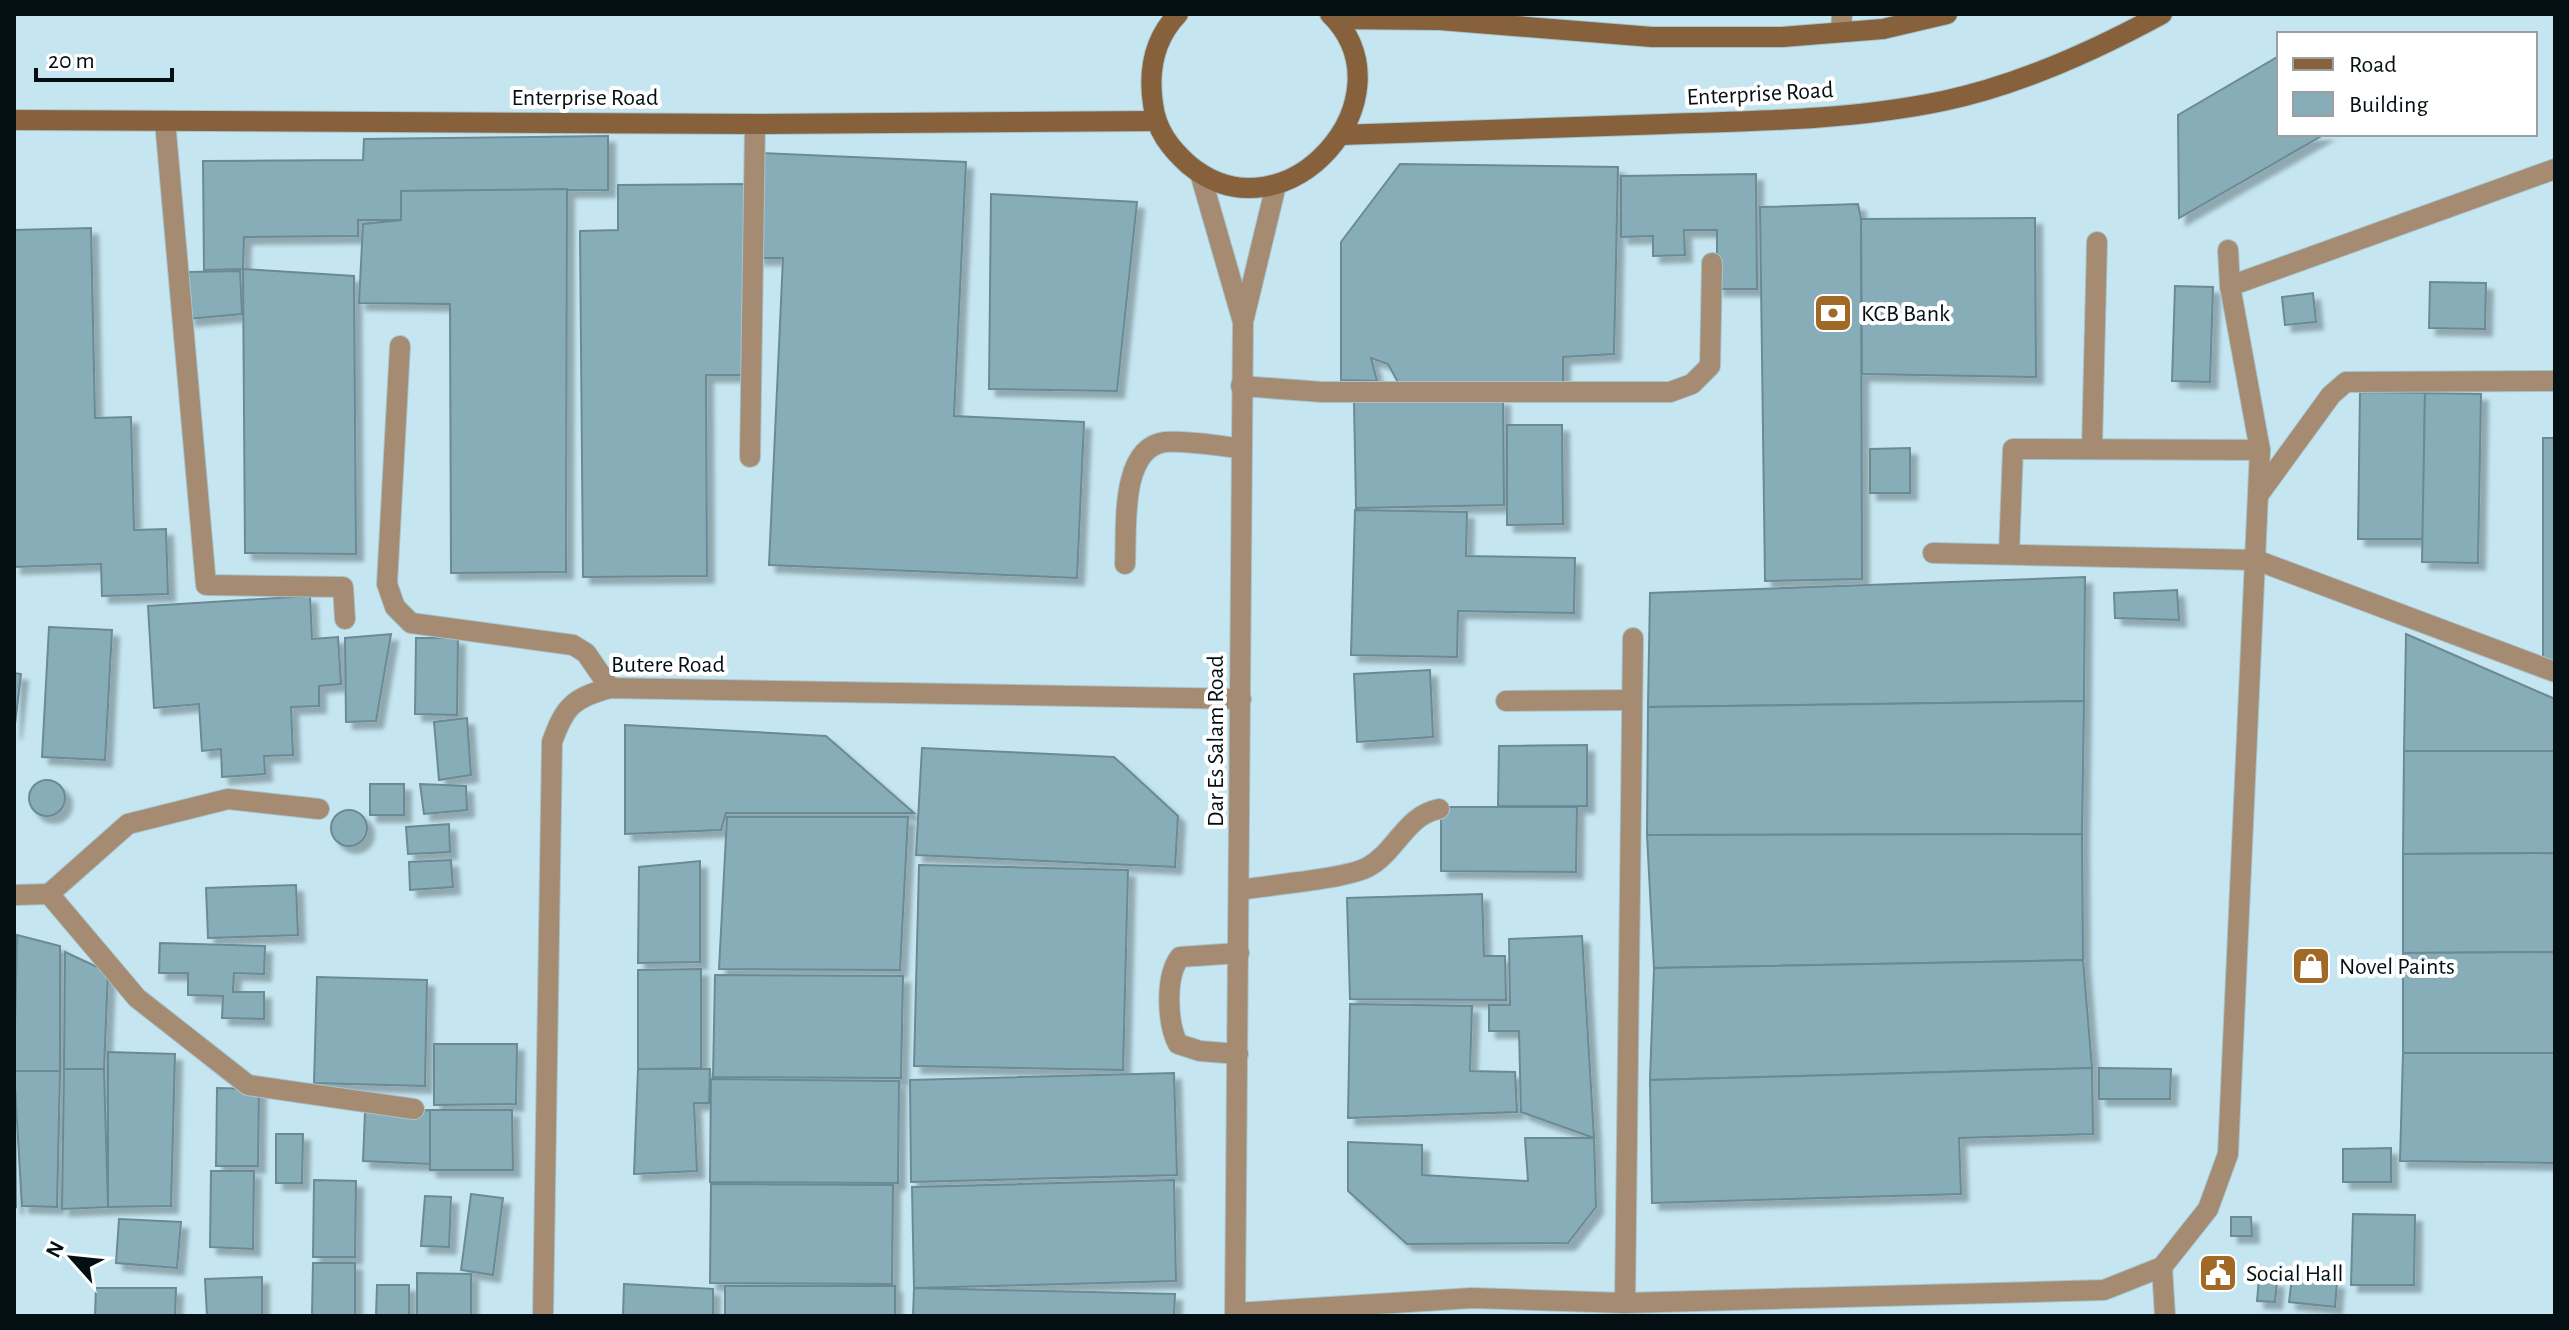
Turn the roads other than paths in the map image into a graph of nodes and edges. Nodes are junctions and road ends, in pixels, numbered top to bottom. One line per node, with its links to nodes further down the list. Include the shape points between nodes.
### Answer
1 (1178, 14): 8 (main road, via 1163,30 1149,75)
2 (1947, 14): 5 (main road, via 1883,29)
3 (2162, 14): 10 (main road, Enterprise Road, via 2105,45 2020,79 1945,101 1885,110 1772,121)
4 (1333, 17): 5 (main road, via 1652,37 1782,37); 10 (main road, via 1350,46 1357,76 1354,107)
5 (1842, 23)
6 (14, 120): 7 (main road, Enterprise Road)
7 (165, 121): 9 (main road, Enterprise Road); 31 (street, via 206,585 343,587)
8 (1155, 121): 9 (main road, Enterprise Road); 12 (main road, via 1173,151)
9 (755, 124): 25 (street)
10 (1343, 135): 13 (main road, via 1314,167)
11 (2555, 169): 17 (street)
12 (1200, 173): 13 (main road, via 1236,187); 18 (street, Dar Es Salam Road)
13 (1276, 185): 18 (street)
14 (2097, 242): 22 (street)
15 (2228, 250): 17 (street)
16 (1712, 263): 21 (street, via 1710,366 1692,384 1670,392 1322,392)
17 (2230, 286): 24 (street)
18 (1243, 322): 21 (street, Dar Es Salam Road)
19 (400, 346): 34 (street, via 387,584 395,607 411,623 573,645 586,653)
20 (2555, 381): 26 (street, via 2346,382)
21 (1241, 386): 23 (street, Dar Es Salam Road)
22 (2092, 447): 24 (street); 28 (street, via 2013,449)
23 (1240, 448): 30 (street, via 1163,442 1140,454 1130,477); 35 (street, Dar Es Salam Road)
24 (2260, 450): 26 (street)
25 (750, 457)
26 (2259, 494): 29 (street)
27 (1933, 553): 28 (street)
28 (2009, 554): 29 (street)
29 (2256, 560): 33 (street); 46 (street, via 2228,1154 2208,1209)
30 (1125, 564)
31 (345, 619)
32 (1633, 638): 36 (street)
33 (2555, 672)
34 (610, 688): 35 (street, Butere Road); 51 (street, Butere Road, via 583,695 563,713 552,742)
35 (1241, 699): 40 (street, Dar Es Salam Road)
36 (1632, 700): 37 (street); 47 (street)
37 (1506, 701)
38 (319, 809): 41 (street, via 228,799 128,824)
39 (1439, 809): 40 (street, via 1420,815 1380,859 1361,870)
40 (1239, 890): 43 (street, Dar Es Salam Road)
41 (49, 894): 42 (street); 45 (street, via 137,998 248,1085)
42 (14, 895)
43 (1239, 953): 44 (street, Dar Es Salam Road); 44 (street, via 1180,957 1172,967 1172,1031 1178,1044)
44 (1238, 1054): 50 (street, Dar Es Salam Road)
45 (414, 1109)
46 (2162, 1267): 49 (street, via 2104,1290); 52 (street)
47 (1625, 1303): 48 (street); 49 (street)
48 (1469, 1307): 50 (street)
49 (1825, 1307)
50 (1235, 1314)
51 (543, 1316)
52 (2165, 1316)

